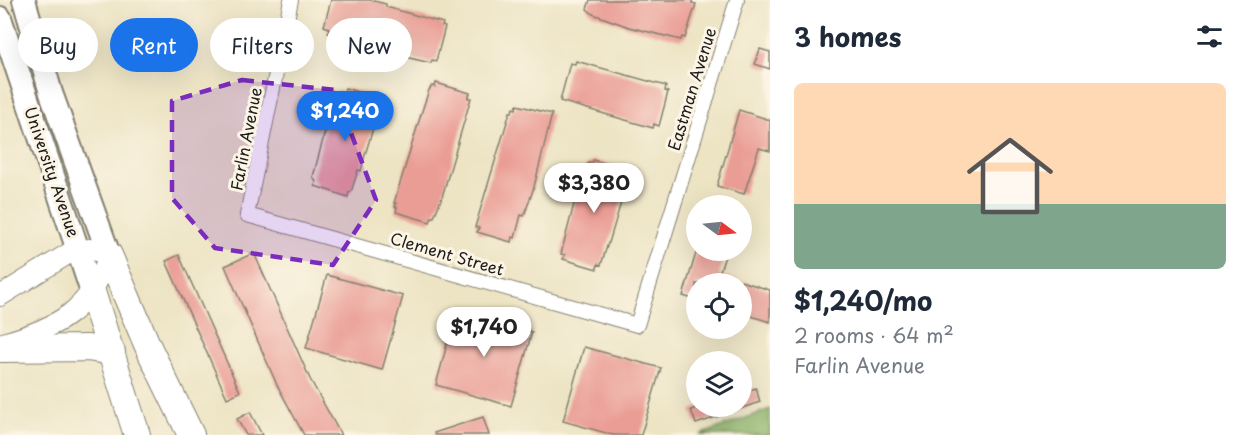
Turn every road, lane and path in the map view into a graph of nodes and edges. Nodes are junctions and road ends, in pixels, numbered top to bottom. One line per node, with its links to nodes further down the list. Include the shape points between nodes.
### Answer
1 (24, 0): 7 (main road, University Avenue, via 51,93)
2 (291, 0): 5 (street, Farlin Avenue)
3 (737, 0): 10 (street, Eastman Avenue)
4 (0, 18): 6 (main road, University Avenue)
5 (247, 215): 10 (street, Clement Street)
6 (79, 249): 7 (main road); 8 (main road, University Avenue); 9 (main road)
7 (109, 255): 8 (main road); 15 (highway)
8 (92, 292): 11 (main road, via 75,311 50,327); 13 (highway)
9 (0, 296)
10 (637, 325)
11 (0, 344)
12 (0, 349): 13 (highway, via 88,348)
13 (112, 352): 14 (highway)
14 (137, 435)
15 (190, 435)

